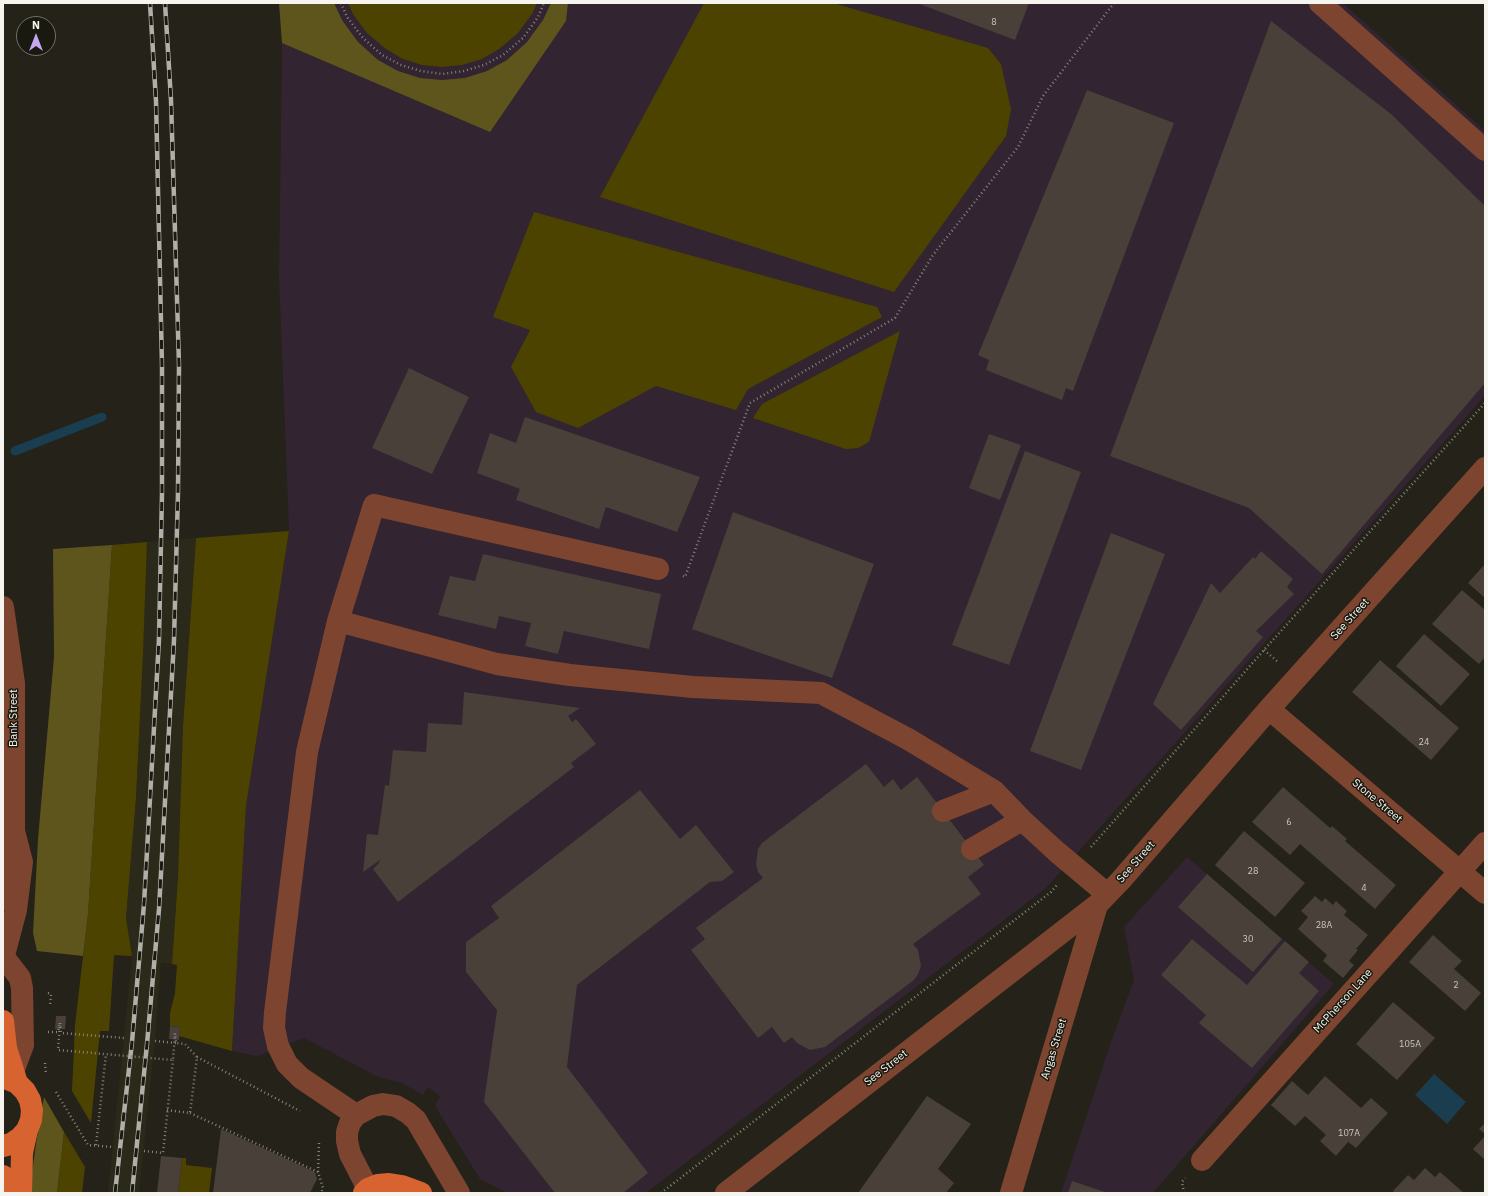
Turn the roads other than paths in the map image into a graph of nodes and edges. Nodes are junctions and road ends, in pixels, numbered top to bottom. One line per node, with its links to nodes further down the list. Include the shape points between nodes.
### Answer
1 (1320, 3): 2 (street)
2 (1485, 150)
3 (1485, 468): 7 (street, See Street)
4 (658, 569): 6 (street, via 374,505)
5 (3, 606): 11 (street, Bank Street, via 14,683)
6 (338, 621): 8 (street, via 497,664 570,675 693,687 821,693 908,739); 21 (street, via 307,752 274,1028 278,1046 287,1064 301,1078)
7 (1270, 709): 14 (street, Stone Street); 16 (street, See Street)
8 (994, 791): 9 (street); 10 (street)
9 (943, 811)
10 (1022, 820): 13 (street); 16 (street, via 1074,866)
11 (14, 831): 17 (street, Bank Street, via 6,862); 18 (street, Bank Street, via 22,862 16,910)
12 (1485, 843): 14 (street, McPherson Lane)
13 (972, 849)
14 (1460, 871): 15 (street, Stone Street); 24 (street, McPherson Lane)
15 (1485, 893)
16 (1102, 899): 31 (street, See Street); 32 (street, Angas Street)
17 (3, 902)
18 (3, 957): 20 (street, via 20,978 22,988 23,1045)
19 (3, 1021): 20 (main road)
20 (11, 1078): 22 (main road, via 25,1090 30,1100 32,1110)
21 (356, 1115): 26 (street, via 350,1123 347,1141); 30 (street, via 383,1104 396,1106 408,1112 416,1120)
22 (27, 1130): 23 (main road, via 20,1138); 28 (main road, via 22,1153)
23 (3, 1146)
24 (1202, 1160)
25 (3, 1176): 27 (main road)
26 (366, 1191): 29 (main road, via 378,1185 389,1184)
27 (6, 1193)
28 (21, 1193)
29 (421, 1193)
30 (459, 1193)
31 (726, 1193)
32 (1011, 1193)

